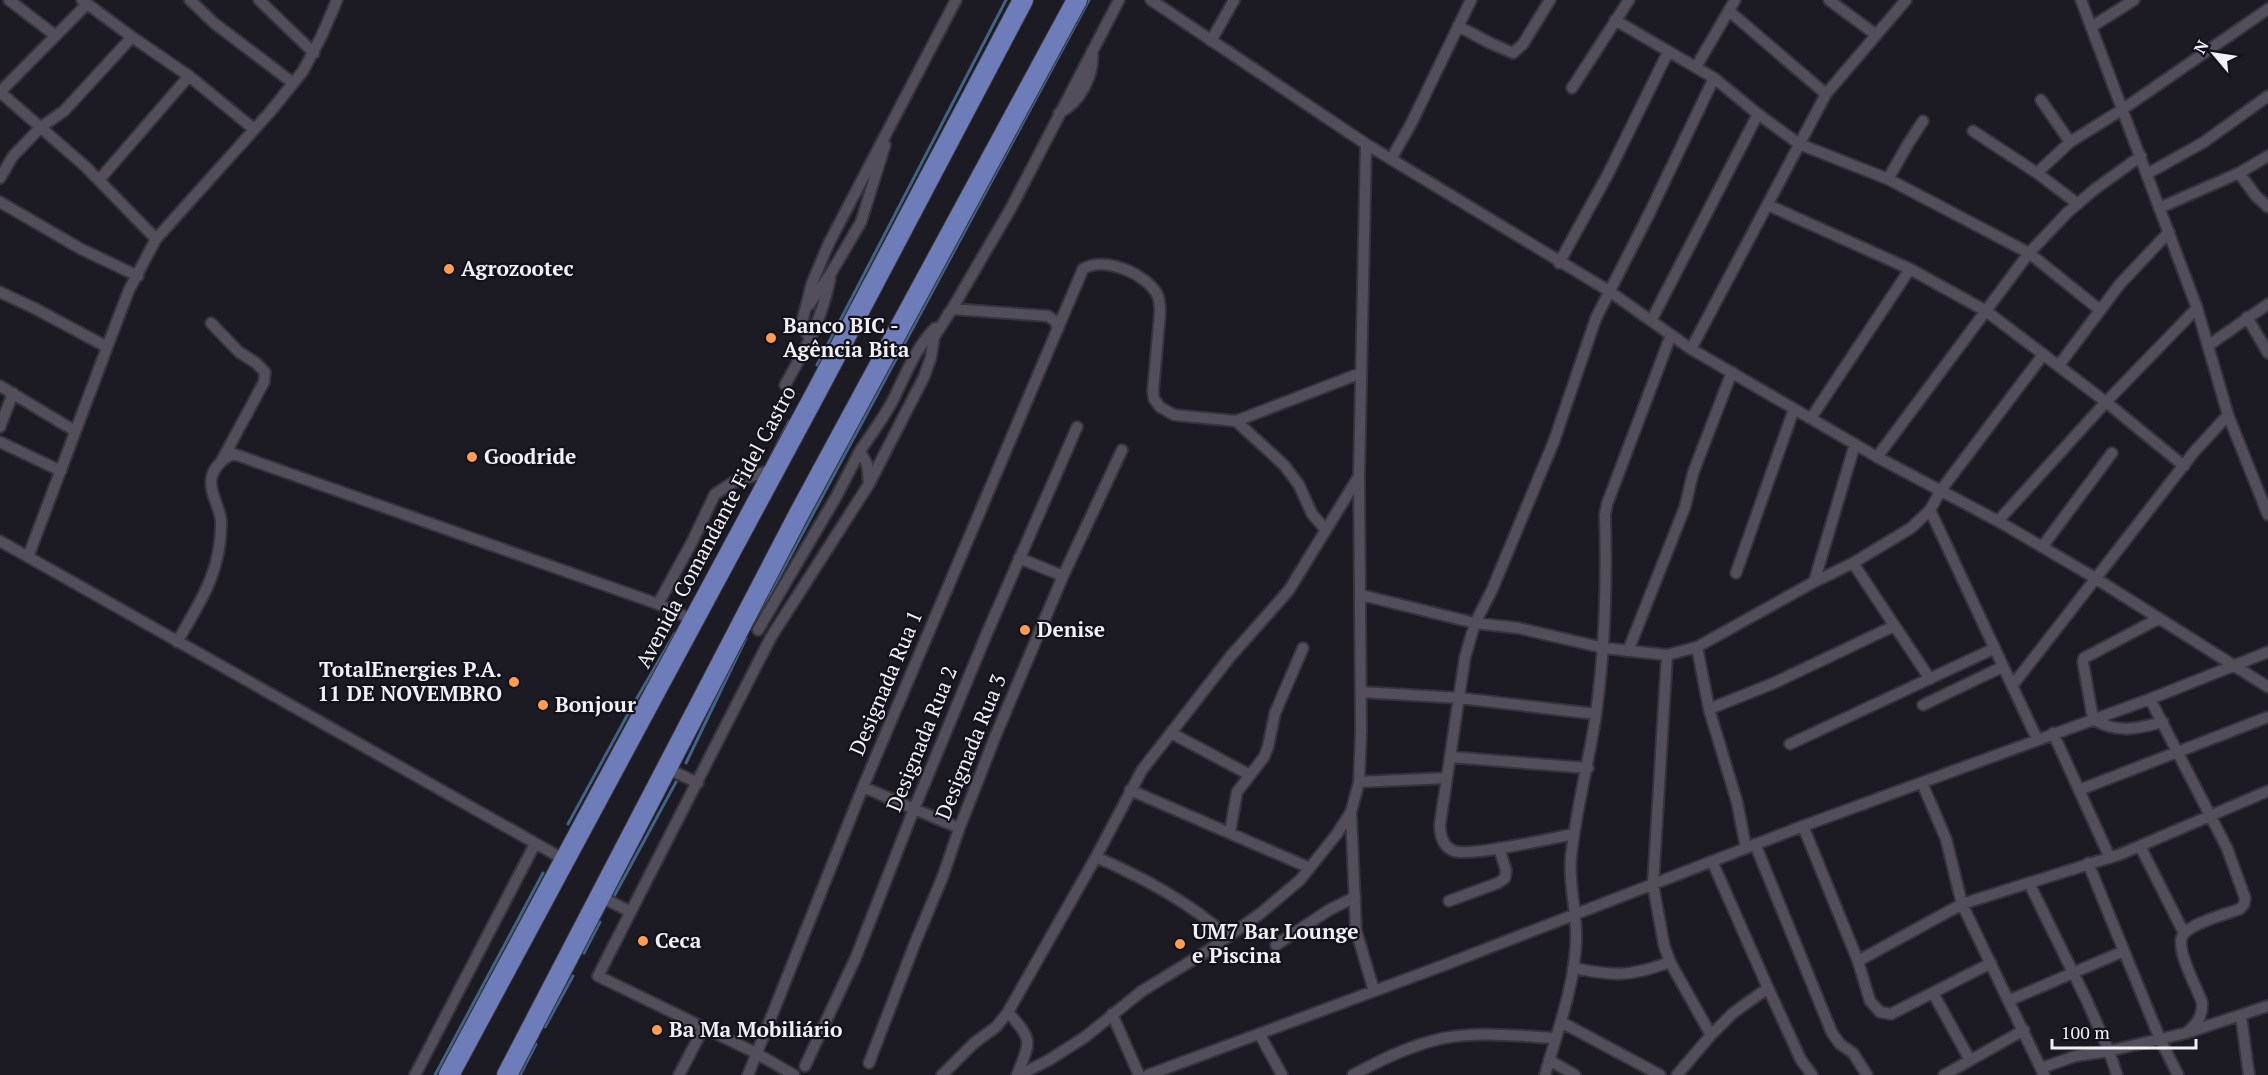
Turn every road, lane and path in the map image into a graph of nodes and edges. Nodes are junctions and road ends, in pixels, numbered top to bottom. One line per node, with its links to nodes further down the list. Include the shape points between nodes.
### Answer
1 (9, 0): 26 (street)
2 (190, 0): 34 (street)
3 (260, 0): 29 (street)
4 (337, 0): 29 (street)
5 (956, 0): 44 (street)
6 (1023, 0): 114 (highway, Avenida Comandante Fidel Castro)
7 (1077, 0): 137 (highway, via 801,510)
8 (1119, 0): 75 (street, via 1011,208)
9 (1151, 0): 28 (street)
10 (1234, 0): 28 (street)
11 (1471, 0): 23 (street)
12 (1550, 0): 23 (street, via 1523,44 1513,53)
13 (1629, 0): 22 (street)
14 (1735, 0): 21 (street)
15 (1828, 0): 25 (street)
16 (1906, 0): 25 (street)
17 (2081, 0): 24 (street)
18 (2134, 0): 24 (street)
19 (84, 2): 26 (street); 27 (street)
20 (2268, 9): 40 (street)
21 (1729, 11): 31 (street); 37 (street)
22 (1615, 20): 30 (street); 35 (street)
23 (1458, 26): 52 (street)
24 (2091, 27): 40 (street)
25 (1875, 34): 37 (street)
26 (56, 36): 36 (street)
27 (132, 37): 32 (street); 43 (street, via 64,111)
28 (1211, 41): 48 (street)
29 (314, 52): 34 (street)
30 (1668, 52): 31 (street); 67 (street)
31 (1696, 67): 33 (street)
32 (189, 76): 45 (street); 58 (street)
33 (1714, 78): 41 (street); 71 (street)
34 (293, 83): 45 (street)
35 (1572, 88)
36 (0, 92): 43 (street)
37 (1826, 93): 49 (street)
38 (2268, 96): 55 (street, via 2204,142)
39 (2041, 100): 47 (street)
40 (2123, 109): 47 (street); 50 (street)
41 (1758, 114): 49 (street); 80 (street)
42 (1923, 122): 57 (street)
43 (41, 127): 56 (street, via 13,156); 58 (street)
44 (889, 128): 69 (street, via 861,222); 78 (street, via 829,243)
45 (254, 129): 65 (street)
46 (1973, 131): 53 (street)
47 (2070, 142): 53 (street)
48 (1366, 144): 52 (street); 92 (street)
49 (1799, 144): 57 (street); 61 (street)
50 (2141, 156): 55 (street); 60 (street)
51 (2268, 156): 54 (street)
52 (1391, 159): 67 (street)
53 (2037, 173): 60 (street)
54 (2239, 173): 62 (street); 63 (street)
55 (2147, 174): 63 (street)
56 (0, 178)
57 (1888, 179): 66 (street)
58 (99, 180): 65 (street)
59 (0, 202): 70 (street, via 81,249)
60 (2078, 204): 66 (street)
61 (1768, 205): 68 (street); 87 (street)
62 (2268, 207)
63 (2159, 208): 64 (street)
64 (2169, 232): 74 (street); 76 (street)
65 (156, 239): 70 (street)
66 (2029, 253): 76 (street); 77 (street)
67 (1559, 262): 71 (street)
68 (1910, 268): 77 (street); 101 (street)
69 (831, 273): 78 (street); 84 (street, via 824,308)
70 (138, 276): 86 (street)
71 (1609, 291): 80 (street); 136 (street, via 1554,441)
72 (0, 292): 86 (street)
73 (2268, 304): 79 (street)
74 (2197, 308): 85 (street); 97 (street)
75 (952, 309): 82 (street, via 1048,316); 93 (street, via 934,337); 98 (street, via 923,340)
76 (2100, 310): 90 (street)
77 (1986, 311): 89 (street); 111 (street)
78 (803, 313): 84 (street, via 801,326)
79 (2247, 317): 85 (street); 88 (street)
80 (1651, 321): 83 (street)
81 (212, 323): 112 (street, via 265,372 264,382)
82 (1058, 329): 102 (street, Designada Rua 1, via 1083,269 1109,265 1138,276 1149,284 1159,300 1153,392 1156,402 1174,415); 177 (street, Designada Rua 1)
83 (1671, 335): 87 (street); 143 (street, via 1607,504)
84 (811, 339): 95 (street)
85 (2210, 345): 100 (street)
86 (107, 347): 105 (street)
87 (1691, 349): 91 (street)
88 (2268, 353)
89 (2043, 355): 90 (street); 118 (street)
90 (2059, 365): 97 (street)
91 (1732, 372): 99 (street); 145 (street, via 1685,507)
92 (1361, 373): 102 (street); 116 (street)
93 (924, 377): 98 (street); 117 (street)
94 (0, 386): 96 (street)
95 (785, 386)
96 (13, 393): 103 (street); 105 (street)
97 (2106, 402): 113 (street); 121 (street)
98 (889, 407): 109 (street)
99 (1794, 409): 101 (street); 128 (street)
100 (2228, 415): 113 (street); 120 (street)
101 (1811, 418): 107 (street)
102 (1236, 421): 122 (street, via 1284,465 1299,485 1312,514)
103 (0, 427)
104 (1077, 427): 126 (street, Designada Rua 2)
105 (75, 431): 115 (street)
106 (0, 442): 115 (street)
107 (1855, 444): 111 (street); 131 (street)
108 (1122, 450): 129 (street, Designada Rua 3)
109 (860, 452): 117 (street, via 867,464); 137 (street, via 831,506)
110 (2112, 453): 124 (street)
111 (1877, 457): 118 (street)
112 (222, 460): 133 (street, via 238,455); 140 (street, via 211,478 221,518 214,571)
113 (2184, 466): 130 (street)
114 (775, 469): 133 (street, via 732,483 715,494); 135 (highway, Avenida Comandante Fidel Castro)
115 (61, 471): 125 (street)
116 (1359, 476): 122 (street); 132 (street)
117 (869, 484): 139 (street)
118 (1941, 490): 119 (street); 121 (street)
119 (1930, 510): 127 (street, via 1911,528); 144 (street)
120 (2268, 515)
121 (1998, 521): 124 (street)
122 (1326, 530): 164 (street, via 1283,598 1230,657)
123 (0, 541): 125 (street)
124 (2042, 548): 130 (street)
125 (28, 557): 140 (street)
126 (1019, 558): 129 (street); 181 (street, Designada Rua 2)
127 (1853, 563): 131 (street); 138 (street)
128 (1736, 573)
129 (1062, 576): 185 (street, Designada Rua 3)
130 (2094, 578): 134 (street); 153 (street)
131 (1814, 582): 141 (street)
132 (1361, 596): 136 (street); 155 (street)
133 (658, 604): 135 (street)
134 (2158, 619): 149 (street); 162 (street, via 2084,658)
135 (693, 620): 194 (highway, Avenida Comandante Fidel Castro)
136 (1475, 623): 143 (street, via 1518,628); 156 (street)
137 (750, 626): 139 (street); 170 (highway)
138 (1894, 626): 152 (street); 159 (street)
139 (771, 637): 175 (street)
140 (177, 642): 188 (street)
141 (1697, 647): 147 (street); 159 (street)
142 (1303, 648): 172 (street, via 1275,713 1264,757)
143 (1604, 648): 145 (street); 160 (street)
144 (1993, 649): 148 (street); 150 (street)
145 (1628, 651): 147 (street)
146 (2268, 652): 149 (street)
147 (1667, 655): 199 (street)
148 (1970, 660): 151 (street); 152 (street)
149 (2234, 666): 154 (street); 157 (street)
150 (2002, 667): 151 (street); 153 (street)
151 (1979, 678): 158 (street)
152 (1930, 679): 167 (street)
153 (2012, 686): 166 (street)
154 (2268, 687)
155 (1361, 692): 156 (street); 174 (street)
156 (1459, 698): 160 (street); 169 (street)
157 (2150, 699): 162 (street); 163 (street)
158 (1923, 705)
159 (1709, 709): 189 (street)
160 (1596, 714): 171 (street)
161 (2268, 717): 168 (street)
162 (2092, 719): 163 (street, via 2106,727 2125,730); 165 (street)
163 (2163, 722): 168 (street)
164 (1171, 733): 172 (street); 178 (street)
165 (2053, 733): 166 (street); 179 (street)
166 (2037, 739): 176 (street)
167 (1790, 744)
168 (2178, 751): 179 (street); 183 (street)
169 (1450, 757): 171 (street); 173 (street)
170 (666, 768): 175 (street); 200 (highway)
171 (1588, 768): 187 (street)
172 (1250, 775): 186 (street, via 1234,799)
173 (1446, 778): 174 (street); 191 (street, via 1440,835 1446,845 1460,853)
174 (1359, 782): 182 (street)
175 (698, 783): 204 (street)
176 (1922, 783): 184 (street); 203 (street, via 1946,838)
177 (863, 787): 181 (street); 234 (street, Designada Rua 1)
178 (1130, 790): 186 (street); 192 (street)
179 (2079, 790): 193 (street)
180 (2268, 791): 183 (street)
181 (914, 809): 185 (street); 238 (street, Designada Rua 2, via 856,957)
182 (1351, 812): 197 (street); 201 (street)
183 (2210, 816): 190 (street); 206 (street, via 2242,886 2244,904)
184 (1803, 826): 189 (street); 210 (street)
185 (959, 828): 237 (street, Designada Rua 3)
186 (1230, 832): 197 (street)
187 (1574, 834): 191 (street); 205 (street, via 1570,879)
188 (535, 844): 194 (street); 243 (street)
189 (1751, 846): 195 (street); 259 (street, via 1832,1033 1853,1053)
190 (2140, 846): 193 (street); 206 (street)
191 (1499, 848): 202 (street, via 1505,878)
192 (1096, 857): 207 (street, via 1182,900); 221 (street)
193 (2110, 858): 196 (street)
194 (564, 860): 244 (highway, Avenida Comandante Fidel Castro)
195 (1712, 861): 199 (street); 215 (street)
196 (2088, 863): 198 (street); 209 (street)
197 (1310, 868): 207 (street)
198 (2029, 883): 203 (street); 214 (street)
199 (1653, 885): 205 (street); 211 (street)
200 (599, 896): 204 (street); 245 (highway)
201 (1354, 897): 208 (street); 216 (street, via 1356,930)
202 (1449, 900)
203 (1962, 904): 210 (street); 212 (street)
204 (631, 912): 226 (street, via 598,976)
205 (1574, 915): 213 (street, via 1577,936); 216 (street)
206 (2184, 933): 219 (street, via 2182,950)
207 (1228, 937): 222 (street)
208 (1276, 945)
209 (2124, 951): 214 (street); 232 (street)
210 (1858, 961): 217 (street, via 1870,1001 1884,1014)
211 (1670, 962): 213 (street, via 1628,975); 230 (street)
212 (1991, 963): 217 (street); 218 (street)
213 (1573, 968): 225 (street)
214 (2073, 973): 218 (street); 233 (street)
215 (1768, 988): 230 (street); 258 (street, via 1801,1060)
216 (1374, 991): 229 (street)
217 (1933, 993): 236 (street)
218 (2010, 1000): 227 (street)
219 (2202, 1002): 224 (street); 228 (street, via 2199,1020)
220 (2268, 1006): 223 (street)
221 (1008, 1012): 249 (street); 250 (street, via 1026,1033 1028,1042)
222 (1112, 1014): 250 (street, via 1076,1043); 251 (street)
223 (2241, 1016): 224 (street); 242 (street)
224 (2221, 1020): 228 (street)
225 (1561, 1022): 231 (street); 241 (street)
226 (704, 1027): 234 (street); 246 (street)
227 (2024, 1030): 236 (street); 240 (street)
228 (2186, 1033): 232 (street)
229 (1260, 1035): 252 (street); 253 (street)
230 (1710, 1035): 257 (street)
231 (1555, 1038): 235 (street); 239 (street, via 1446,1038 1410,1047)
232 (2160, 1039): 233 (street); 262 (street)
233 (2109, 1051): 240 (street, via 2063,1059); 261 (street)
234 (756, 1053): 247 (street, Designada Rua 1); 248 (street)
235 (1549, 1060): 255 (street); 256 (street)
236 (1970, 1060): 260 (street)
237 (869, 1063)
238 (805, 1066)
239 (1371, 1070): 254 (street)
240 (2042, 1072)
241 (1652, 1073)
242 (2248, 1074)
243 (415, 1075)
244 (449, 1075)
245 (507, 1075)
246 (679, 1075)
247 (748, 1075)
248 (794, 1075)
249 (942, 1075)
250 (1018, 1075)
251 (1139, 1075)
252 (1148, 1075)
253 (1282, 1075)
254 (1353, 1075)
255 (1545, 1075)
256 (1575, 1075)
257 (1677, 1075)
258 (1812, 1075)
259 (1867, 1075)
260 (1944, 1075)
261 (2117, 1075)
262 (2178, 1075)

